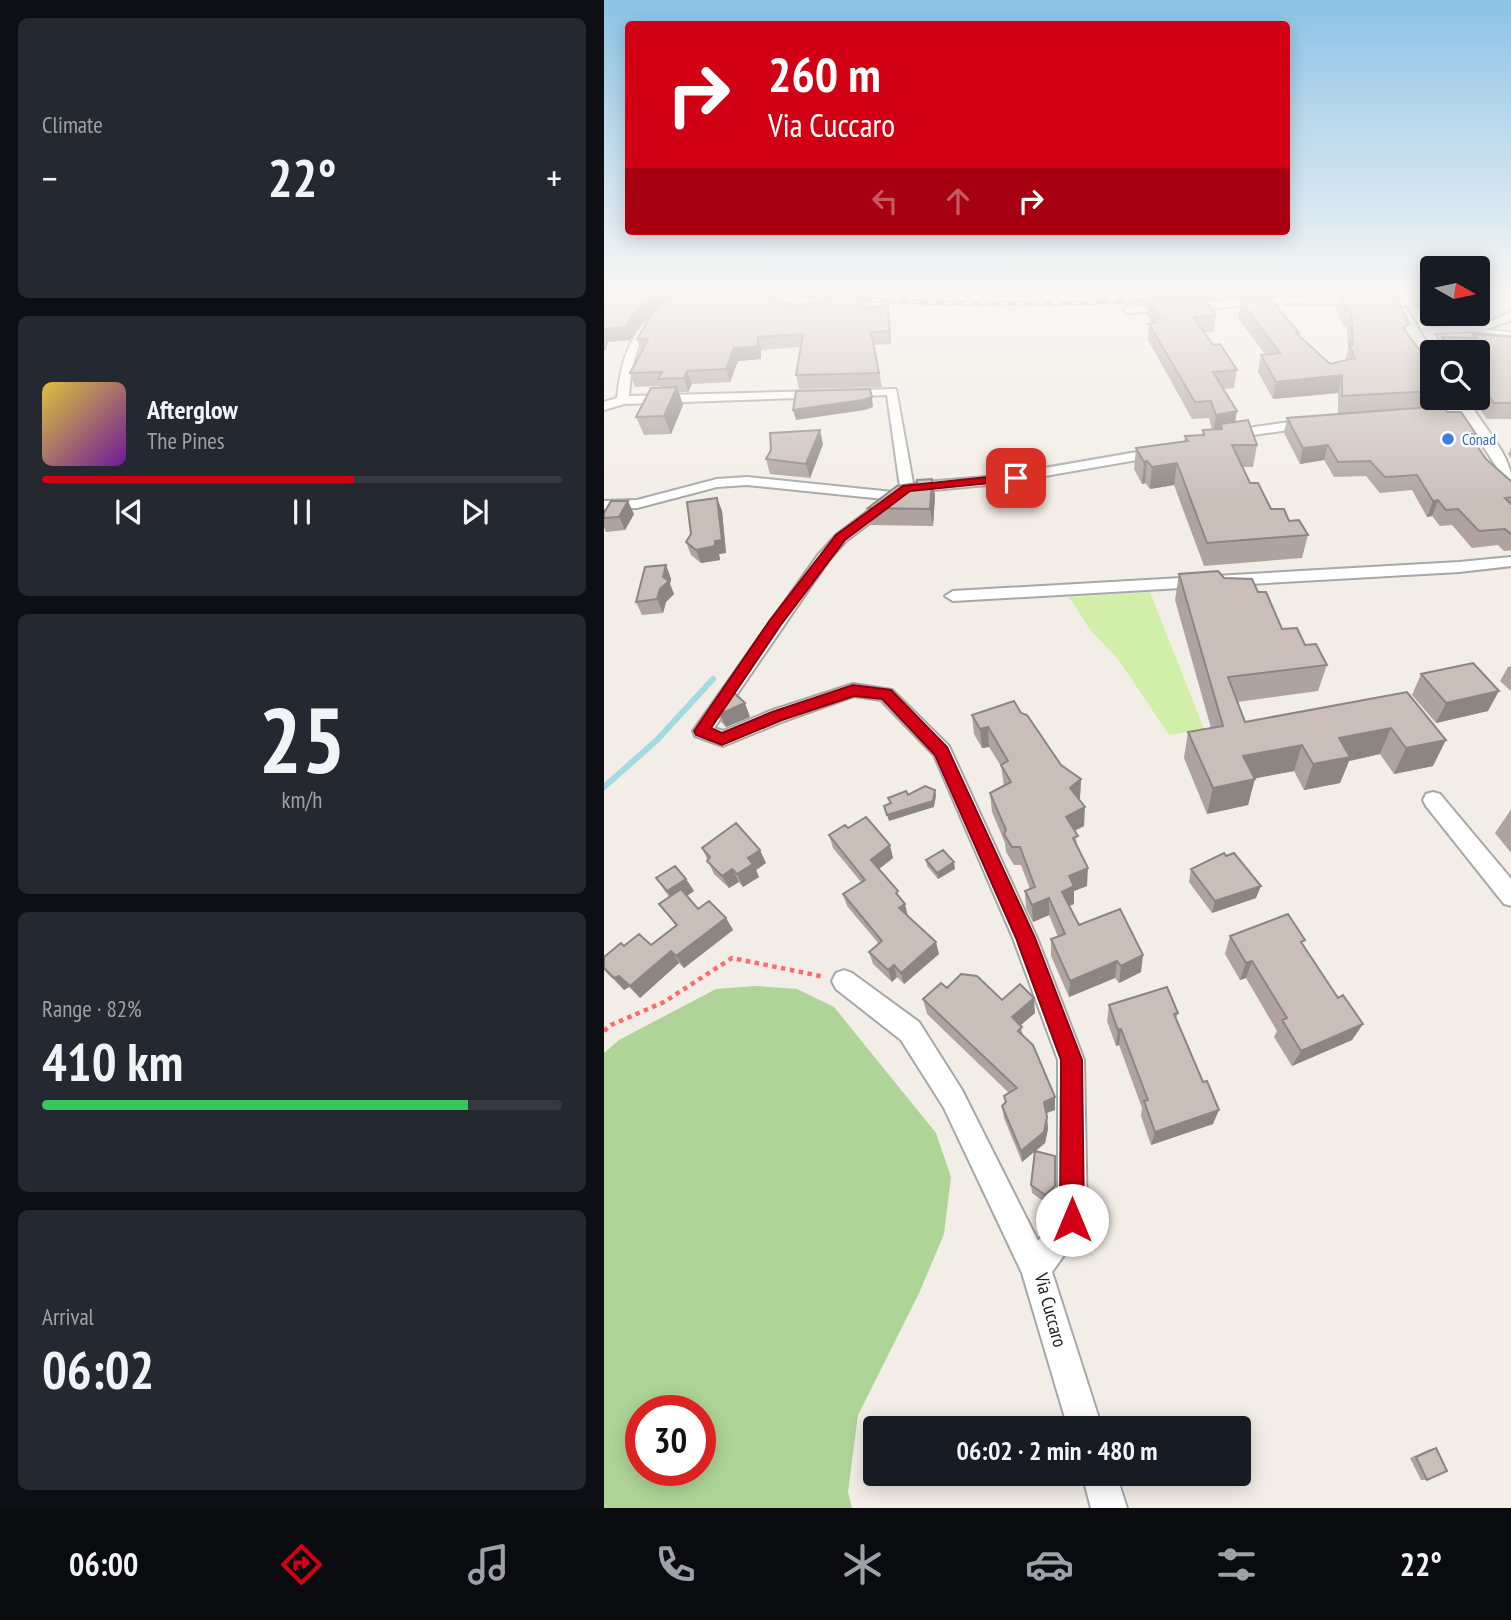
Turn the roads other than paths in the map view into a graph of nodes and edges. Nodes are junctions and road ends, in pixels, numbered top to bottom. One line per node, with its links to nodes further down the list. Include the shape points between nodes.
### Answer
1 (625, 363): 2 (street)
2 (623, 400): 3 (street); 11 (street, via 892,391)
3 (604, 406)
4 (1467, 410): 5 (street)
5 (1468, 413): 6 (street); 10 (street)
6 (1419, 415)
7 (1330, 421): 8 (street)
8 (1213, 439)
9 (1175, 449): 11 (street, via 1016,478)
10 (1511, 480)
11 (901, 492): 12 (street, via 747,481); 18 (street, Via Cuccaro, via 841,538 823,558 701,731 722,739 853,690 886,694 942,751 1026,938 1071,1060 1072,1220)
12 (604, 505)
13 (1511, 561): 14 (street)
14 (953, 596)
15 (1433, 800): 16 (street)
16 (1511, 897)
17 (844, 981): 18 (street, via 910,1031 953,1099)
18 (1036, 1269): 19 (street, Via Cuccaro)
19 (1081, 1416)
20 (1103, 1486): 21 (street)
21 (1109, 1508)

